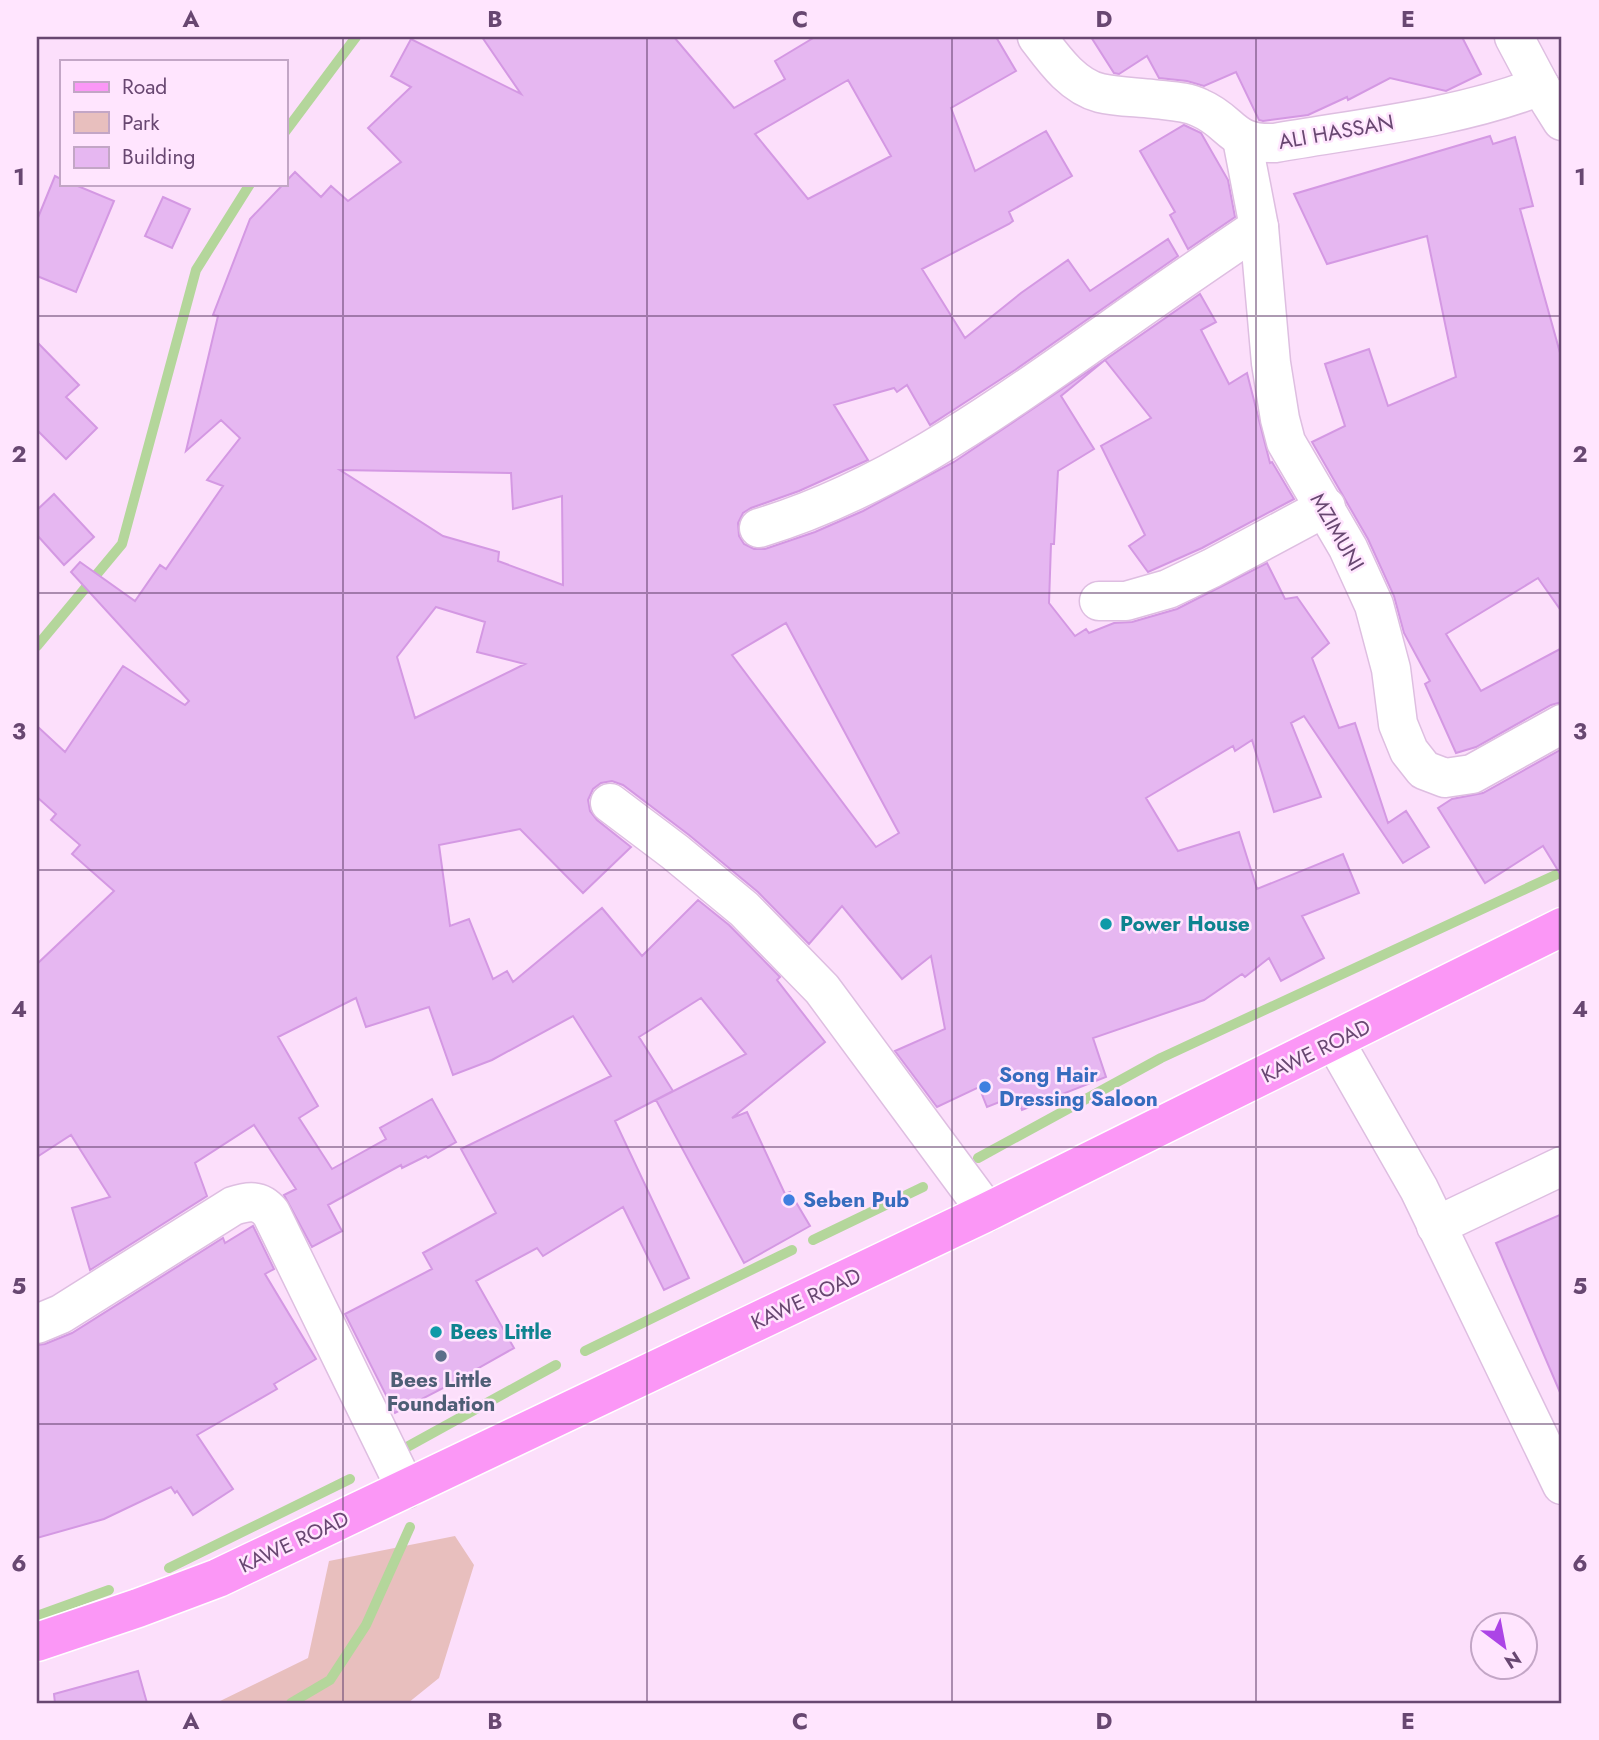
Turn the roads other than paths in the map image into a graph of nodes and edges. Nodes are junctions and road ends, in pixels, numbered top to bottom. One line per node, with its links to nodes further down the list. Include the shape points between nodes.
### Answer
1 (1037, 37): 5 (street, via 1072,79 1098,93 1202,108)
2 (1514, 37): 3 (street)
3 (1540, 86): 4 (street); 5 (street, ALI HASSAN, via 1504,100 1343,131 1275,143)
4 (1562, 121)
5 (1242, 139): 6 (street, MZIMUNI)
6 (1259, 227): 7 (street, MZIMUNI, via 1280,419 1286,442); 8 (street, via 967,428 853,491 802,515)
7 (1326, 507): 9 (street, via 1168,589 1126,601); 10 (street, MZIMUNI, via 1374,605 1391,669 1398,723 1409,751 1424,770 1445,778 1472,774)
8 (759, 528)
9 (1099, 601)
10 (1562, 724)
11 (610, 803): 15 (street, via 744,909 822,989)
12 (1562, 927): 13 (main road, KAWE ROAD)
13 (1335, 1042): 15 (main road, KAWE ROAD); 16 (street)
14 (1562, 1166): 16 (street)
15 (987, 1212): 20 (main road, KAWE ROAD)
16 (1436, 1226): 18 (street)
17 (37, 1324): 20 (street, via 61,1314 233,1206 259,1202 275,1222)
18 (1549, 1421): 19 (street)
19 (1562, 1485)
20 (406, 1489): 21 (main road, KAWE ROAD, via 218,1578)
21 (37, 1642)

